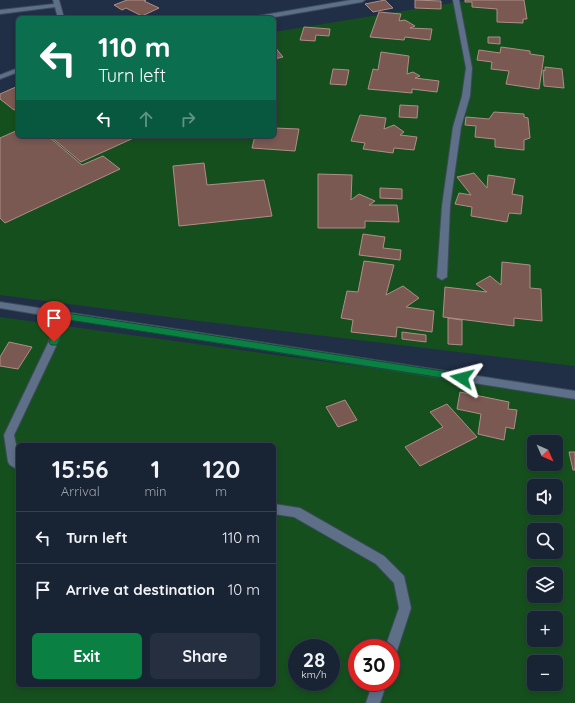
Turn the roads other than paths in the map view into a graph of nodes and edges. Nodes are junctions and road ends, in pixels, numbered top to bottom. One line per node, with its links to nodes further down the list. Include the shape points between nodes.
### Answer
1 (362, 0): 6 (street)
2 (456, 0): 9 (street, via 469,68 466,96 457,127 446,206)
3 (57, 2): 4 (street); 5 (street)
4 (0, 12)
5 (60, 16)
6 (270, 16)
7 (16, 71): 8 (street)
8 (0, 76)
9 (442, 278)
10 (0, 305): 11 (street)
11 (66, 316): 12 (street); 13 (street, via 9,434)
12 (575, 395)
13 (16, 464)
14 (276, 509): 15 (street, via 296,512 380,560 400,580 405,608)
15 (394, 639)
16 (377, 691): 17 (street)
17 (373, 703)

